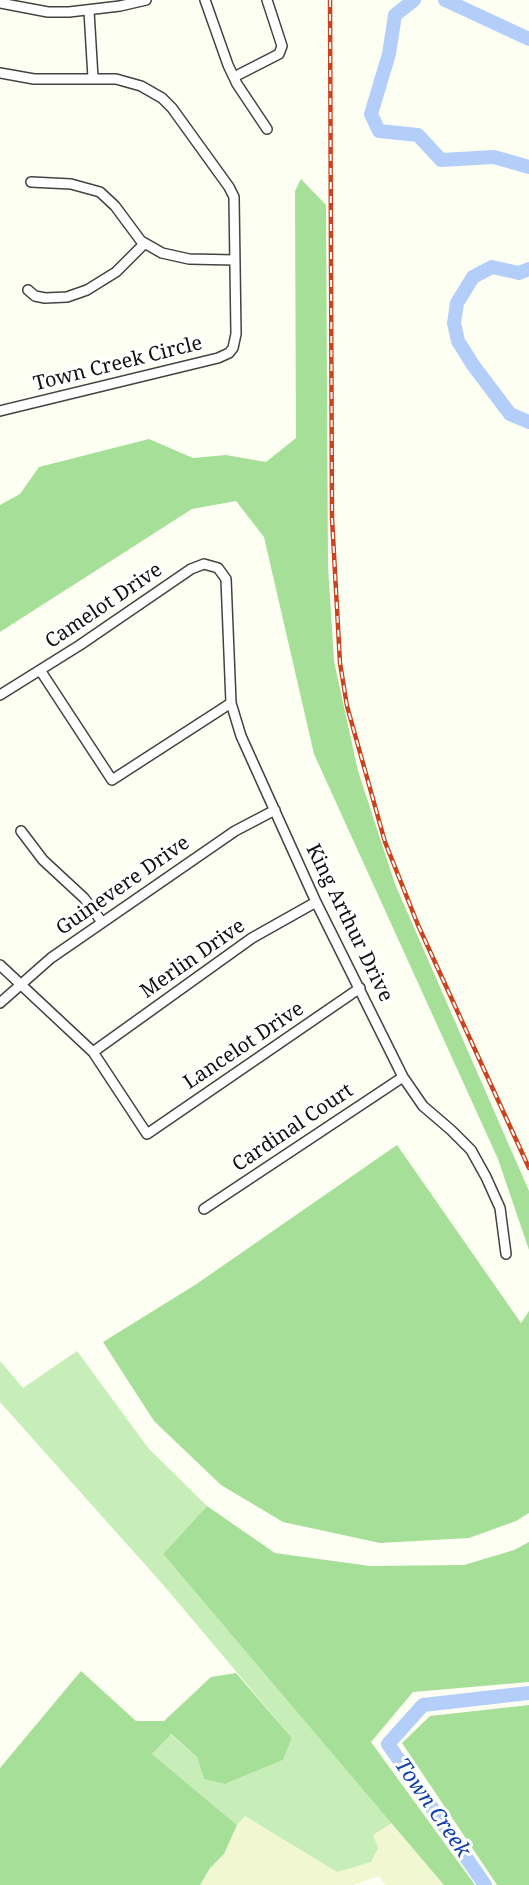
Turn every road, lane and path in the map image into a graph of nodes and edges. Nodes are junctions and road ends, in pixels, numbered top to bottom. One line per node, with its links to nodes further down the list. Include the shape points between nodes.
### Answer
1 (48, 0): 7 (street)
2 (143, 0): 6 (street)
3 (205, 0): 9 (street)
4 (267, 0): 9 (street, via 282,46 279,54)
5 (0, 3): 7 (street)
6 (89, 11): 7 (street); 10 (street)
7 (48, 12)
8 (0, 73): 10 (street, Town Creek Circle, via 49,79)
9 (234, 77): 11 (street)
10 (93, 78): 14 (street, Town Creek Circle, via 141,86 162,98 181,118 232,192)
11 (267, 129)
12 (31, 182): 13 (street, via 71,184 100,192)
13 (144, 244): 14 (street, via 180,258); 15 (street, via 116,272 87,290 67,297 45,298)
14 (235, 260): 16 (street, Town Creek Circle, via 236,340 229,353)
15 (28, 290)
16 (0, 411)
17 (226, 579): 18 (street, Camelot Drive, via 218,568 204,564 191,569); 20 (street, King Arthur Drive)
18 (40, 670): 19 (street, Camelot Drive); 20 (street, via 112,780)
19 (0, 694)
20 (231, 703): 21 (street, King Arthur Drive, via 241,736)
21 (275, 810): 23 (street, King Arthur Drive); 24 (street, Guinevere Drive, via 235,831)
22 (21, 831): 24 (street)
23 (316, 902): 27 (street, King Arthur Drive); 29 (street, Merlin Drive, via 252,938)
24 (102, 922): 26 (street, Guinevere Drive)
25 (0, 965): 26 (street)
26 (22, 984): 28 (street, Guinevere Drive); 29 (street)
27 (360, 988): 29 (street, Lancelot Drive, via 147,1134); 30 (street, King Arthur Drive)
28 (0, 1003)
29 (93, 1052)
30 (403, 1077): 31 (street, Cardinal Court); 32 (street, King Arthur Drive, via 423,1106 471,1150 500,1208)
31 (204, 1209)
32 (506, 1254)

